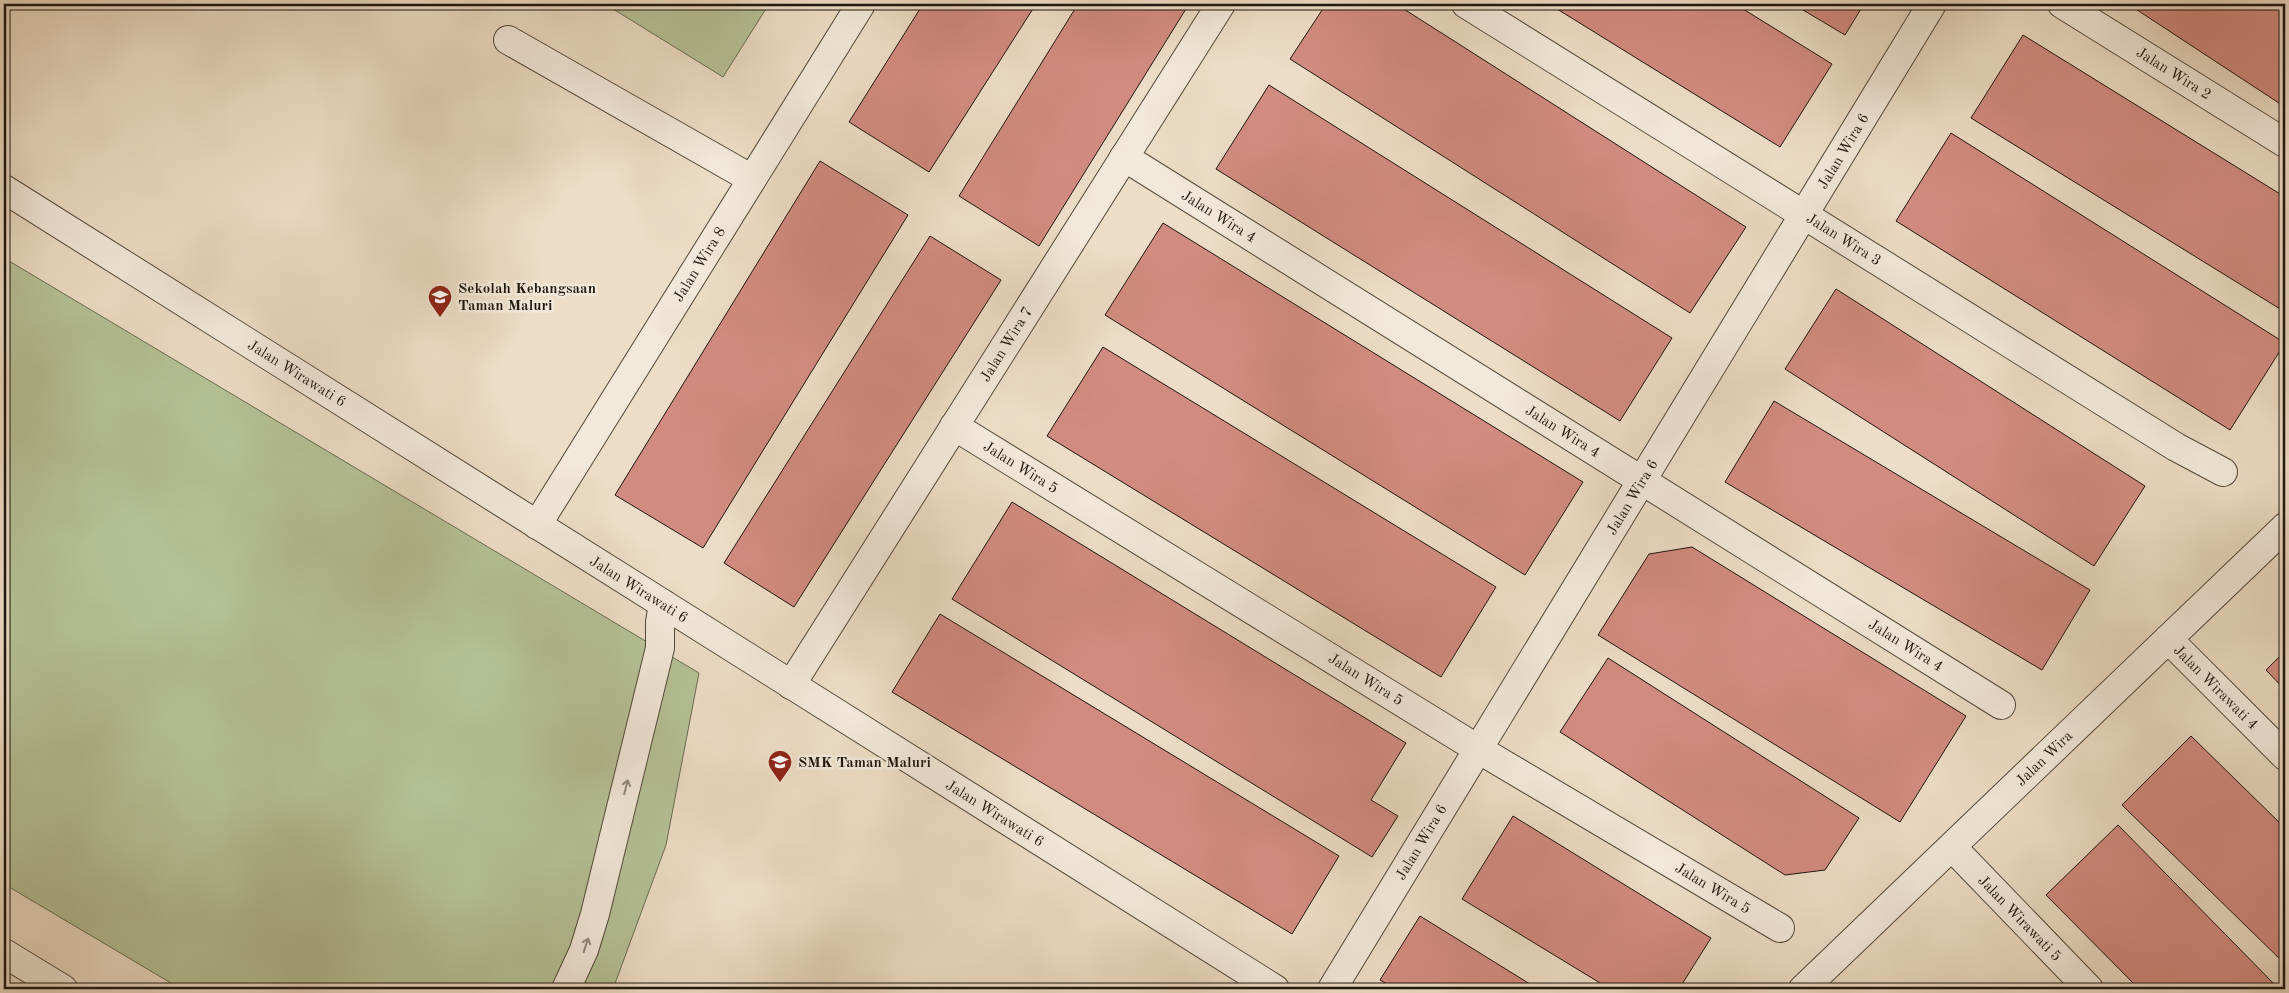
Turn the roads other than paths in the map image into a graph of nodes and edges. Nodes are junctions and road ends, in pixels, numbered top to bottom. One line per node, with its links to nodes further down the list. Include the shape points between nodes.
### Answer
1 (861, 4): 9 (street, Jalan Wira 8)
2 (1221, 4): 8 (street, Jalan Wira 7)
3 (1466, 4): 11 (street, Jalan Wira 3)
4 (1932, 4): 11 (street, Jalan Wira 6)
5 (2062, 4): 7 (street, Jalan Wira 2)
6 (508, 40): 9 (street)
7 (2285, 143)
8 (1124, 156): 12 (street, Jalan Wira 7); 14 (street, Jalan Wira 4)
9 (752, 179): 15 (street, Jalan Wira 8)
10 (4, 189): 15 (street, Jalan Wirawati 6)
11 (1804, 214): 13 (street, Jalan Wira 3, via 2176,447); 14 (street, Jalan Wira 6)
12 (954, 426): 19 (street, Jalan Wira 7); 21 (street, Jalan Wira 5)
13 (2223, 472)
14 (1642, 480): 20 (street, Jalan Wira 4); 21 (street, Jalan Wira 6)
15 (537, 525): 17 (street, Jalan Wirawati 6)
16 (2285, 527): 18 (street, Jalan Wira)
17 (663, 604): 19 (street, Jalan Wirawati 6); 27 (street, one-way to 17, via 584,950 595,914 660,648)
18 (2168, 639): 22 (street, Jalan Wirawati 4); 23 (street, Jalan Wira)
19 (791, 684): 28 (street, Jalan Wirawati 6)
20 (2001, 705)
21 (1478, 749): 24 (street, Jalan Wira 5); 29 (street, Jalan Wira 6)
22 (2285, 756)
23 (1952, 847): 30 (street, Jalan Wira); 31 (street, Jalan Wirawati 5)
24 (1780, 928)
25 (4, 953): 26 (street)
26 (63, 989)
27 (566, 989)
28 (1275, 989)
29 (1332, 989)
30 (1803, 989)
31 (2089, 989)

